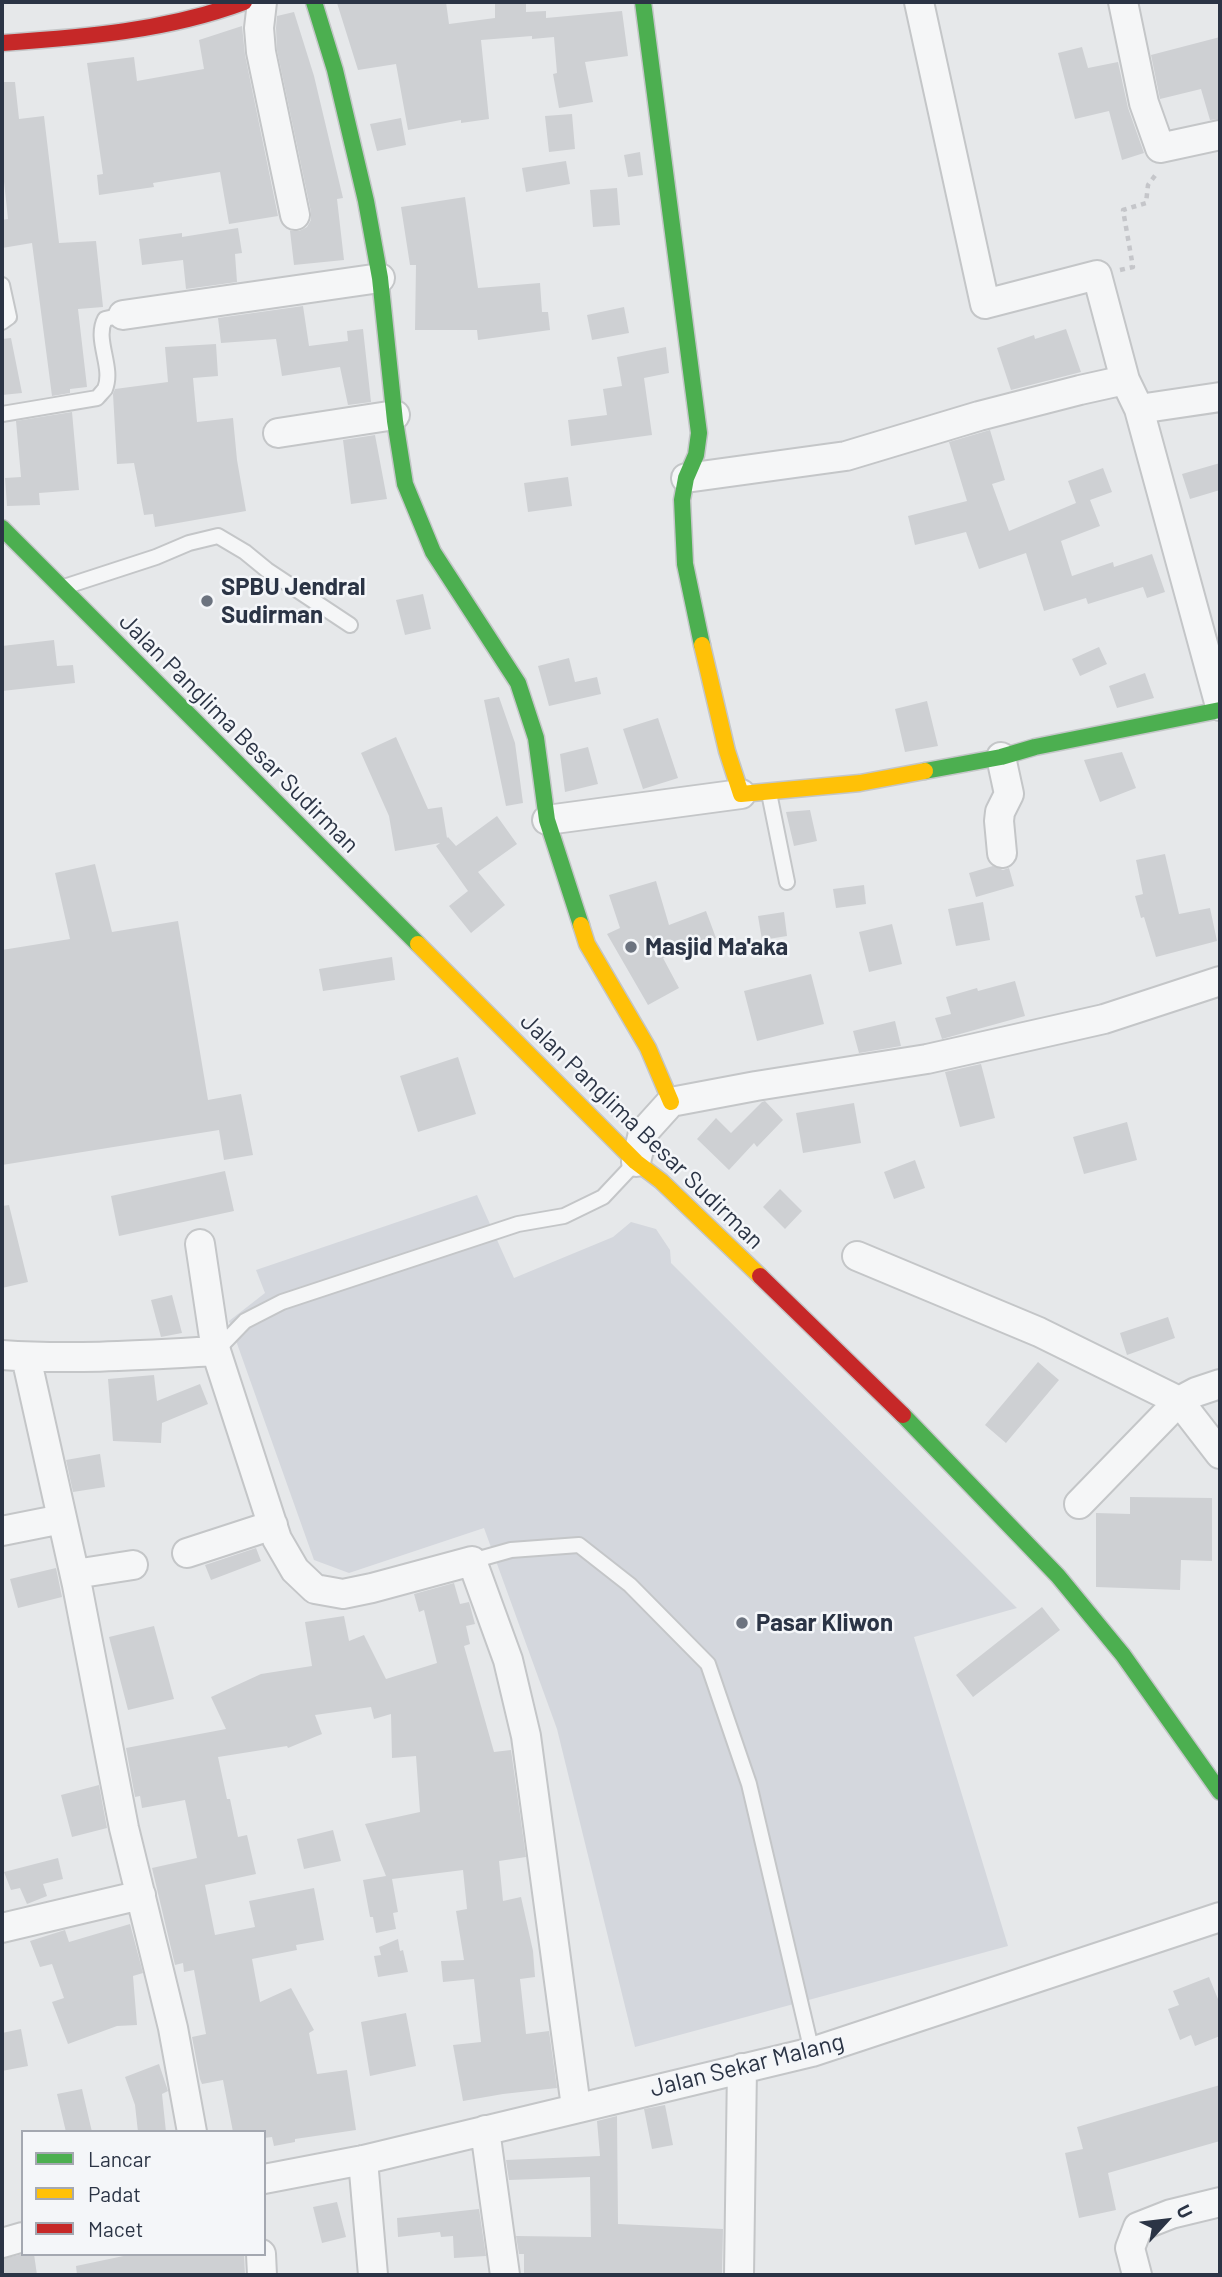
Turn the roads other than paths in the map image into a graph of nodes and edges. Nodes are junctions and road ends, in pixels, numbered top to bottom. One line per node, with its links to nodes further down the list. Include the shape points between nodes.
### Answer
1 (244, 2): 7 (street, via 153,27)
2 (262, 2): 9 (street, via 259,41)
3 (314, 2): 10 (street, via 335,70)
4 (643, 2): 20 (street, via 699,433)
5 (919, 2): 14 (street, via 985,304 1097,275)
6 (1123, 2): 8 (street, via 1144,103 1160,148)
7 (2, 43)
8 (1220, 135)
9 (295, 215)
10 (380, 278): 12 (street); 18 (street)
11 (2, 285): 13 (lane, via 9,317)
12 (123, 315): 17 (lane, via 105,319 101,327 106,374 105,389 97,398)
13 (2, 322)
14 (1125, 380): 16 (street); 20 (street, via 979,416 846,456)
15 (1220, 397): 16 (street)
16 (1139, 409): 24 (street)
17 (2, 414)
18 (395, 415): 19 (street); 27 (street, via 405,484 433,552 518,683 537,738)
19 (278, 433)
20 (686, 478): 26 (street, via 682,500 685,564 709,677 727,751)
21 (2, 528): 22 (street, Jalan Panglima Besar Sudirman)
22 (63, 588): 23 (lane, via 218,537); 32 (street, Jalan Panglima Besar Sudirman)
23 (349, 625)
24 (1220, 708): 25 (street)
25 (1001, 757): 26 (street, via 860,783); 28 (street, via 1009,794 1000,812)
26 (755, 793): 27 (street); 29 (lane)
27 (547, 820): 31 (street, via 587,944 648,1048)
28 (1002, 853)
29 (787, 882)
30 (1220, 981): 31 (street, via 1104,1019 940,1056)
31 (671, 1102): 32 (street, via 643,1133)
32 (636, 1162): 35 (lane, via 603,1196 564,1216 519,1224 282,1302 245,1321); 48 (street, Jalan Panglima Besar Sudirman, via 893,1404 1058,1576 1123,1655)
33 (200, 1244): 35 (street)
34 (858, 1256): 38 (street, via 1039,1332)
35 (216, 1351): 36 (street); 42 (street)
36 (14, 1356): 41 (street)
37 (1220, 1384): 38 (street)
38 (1179, 1401): 39 (street); 40 (street)
39 (1220, 1454)
40 (1079, 1504)
41 (62, 1519): 43 (street); 47 (street)
42 (273, 1525): 44 (street); 45 (street, via 295,1570 315,1589 343,1594)
43 (2, 1531)
44 (187, 1553)
45 (472, 1561): 52 (lane, via 511,1550 579,1545 630,1585 708,1664 749,1784); 54 (street, via 508,1660 526,1736)
46 (133, 1565): 47 (street)
47 (75, 1574): 49 (street)
48 (1220, 1792)
49 (141, 1895): 51 (street); 55 (street)
50 (1220, 1917): 52 (street, Jalan Sekar Malang)
51 (2, 1928)
52 (812, 2052): 53 (street, Jalan Sekar Malang)
53 (742, 2068): 54 (street, Jalan Sekar Malang); 66 (street)
54 (576, 2107): 56 (street, Jalan Sekar Malang)
55 (192, 2130)
56 (485, 2130): 57 (street, Jalan Sekar Malang); 65 (street)
57 (363, 2160): 58 (street, Jalan Sekar Malang); 64 (street)
58 (266, 2179)
59 (1220, 2202): 67 (street, via 1138,2227 1130,2248)
60 (21, 2238): 61 (street)
61 (2, 2243)
62 (261, 2256): 63 (street)
63 (262, 2275)
64 (373, 2275)
65 (505, 2275)
66 (739, 2275)
67 (1137, 2275)

